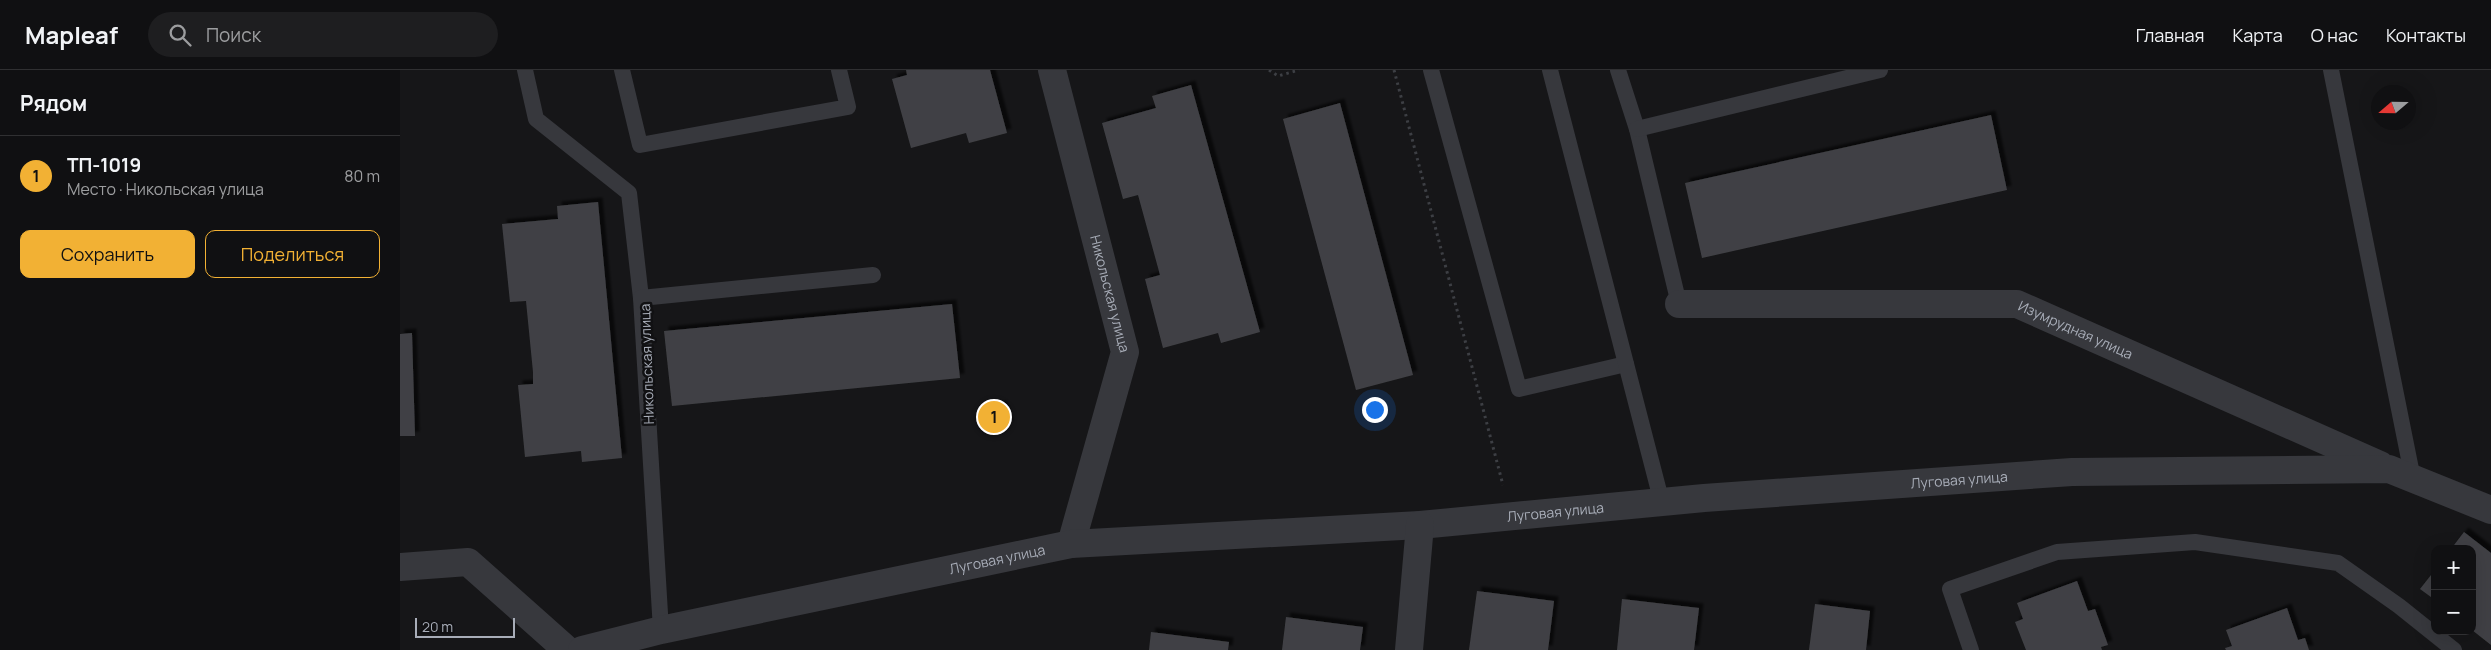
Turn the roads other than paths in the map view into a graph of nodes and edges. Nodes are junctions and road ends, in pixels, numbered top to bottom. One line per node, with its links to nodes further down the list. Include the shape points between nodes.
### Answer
1 (525, 70): 12 (lane, via 536,120 629,193)
2 (622, 70): 3 (lane, via 640,146 848,108)
3 (839, 70)
4 (1052, 70): 19 (street, Никольская улица, via 1126,352)
5 (1430, 70): 14 (lane, via 1519,389)
6 (1550, 70): 14 (lane)
7 (1618, 70): 10 (lane)
8 (1880, 70): 10 (lane)
9 (2331, 70): 15 (lane)
10 (1637, 129): 13 (lane)
11 (873, 275): 12 (lane, Никольская улица)
12 (641, 298): 21 (lane, Никольская улица)
13 (1679, 304): 15 (street, Изумрудная улица, via 2018,304)
14 (1626, 364): 16 (lane)
15 (2401, 474): 16 (street, Луговая улица, via 2072,472); 17 (street, Луговая улица)
16 (1662, 503): 18 (street, Луговая улица)
17 (2491, 510)
18 (1420, 525): 19 (street, Луговая улица); 24 (street)
19 (1071, 544): 21 (street, Луговая улица)
20 (400, 567): 22 (street, via 468,562)
21 (661, 630): 23 (street, Луговая улица)
22 (567, 650)
23 (582, 650)
24 (1409, 650)
25 (1971, 650): 26 (lane, via 1950,589 2057,552 2195,542 2338,563)
26 (2454, 650)

